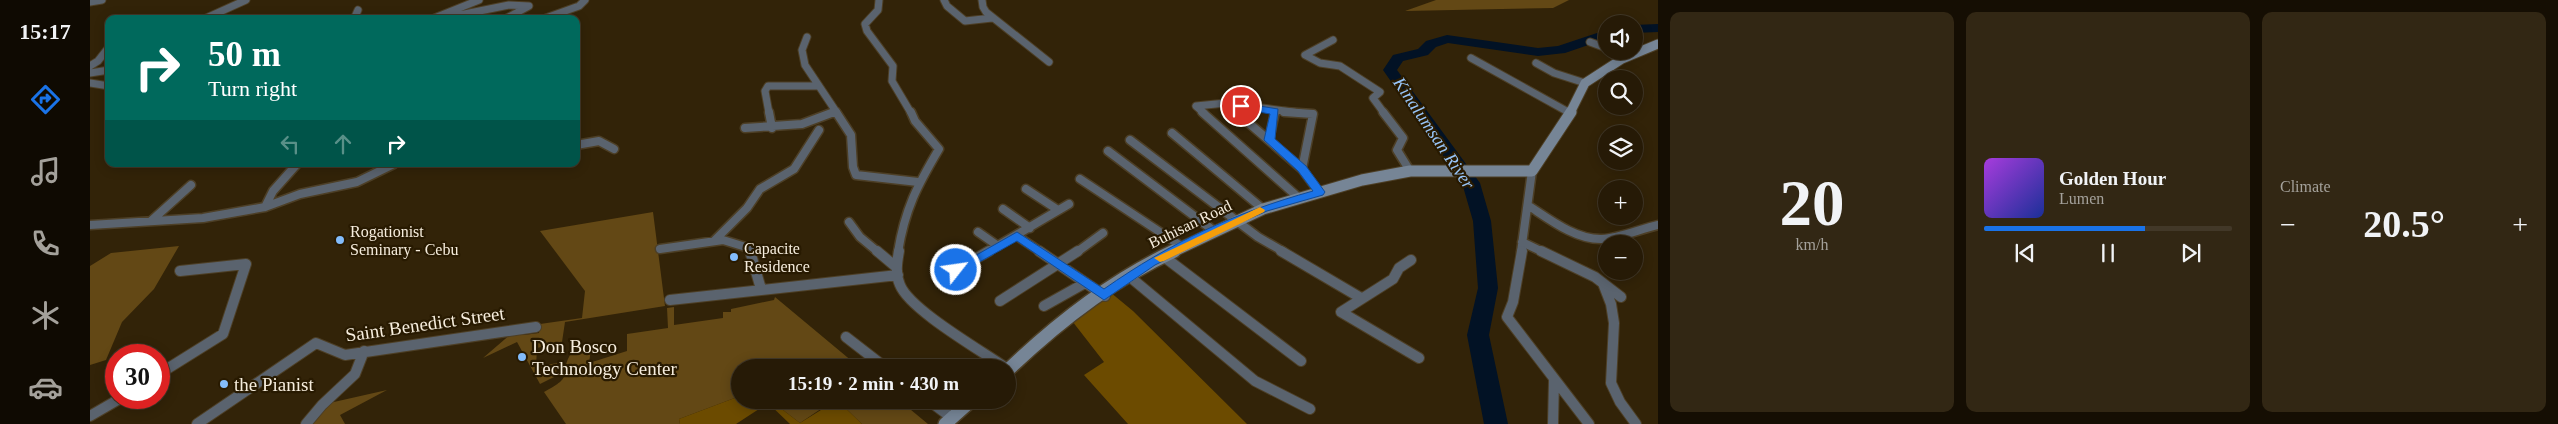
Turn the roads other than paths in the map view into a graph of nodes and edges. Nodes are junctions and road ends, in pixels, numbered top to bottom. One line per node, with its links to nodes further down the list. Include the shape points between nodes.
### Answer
1 (102, 0): 8 (street)
2 (246, 0): 10 (street)
3 (479, 0): 12 (street)
4 (585, 0): 15 (street, via 579,6)
5 (879, 0): 54 (street, via 878,10 865,24 866,29 877,49 892,62 892,81 915,121 939,149)
6 (944, 0): 16 (street, via 965,21)
7 (982, 0): 16 (street, via 983,8)
8 (90, 2)
9 (358, 10): 11 (street)
10 (213, 15)
11 (356, 15)
12 (442, 15)
13 (461, 15): 14 (street, via 520,4 529,6)
14 (512, 15)
15 (554, 15)
16 (992, 18): 26 (street)
17 (807, 37): 34 (street, via 802,50 805,65)
18 (1333, 40): 51 (street, via 1305,55 1320,63 1340,66 1380,92 1373,98 1403,138 1397,150)
19 (1590, 42): 21 (street)
20 (1658, 44): 22 (street)
21 (1598, 45)
22 (1643, 50)
23 (105, 52): 28 (street)
24 (1471, 58): 38 (street)
25 (1622, 60): 32 (street)
26 (1049, 62)
27 (1536, 63): 32 (street)
28 (90, 66)
29 (105, 71): 30 (street)
30 (90, 73)
31 (90, 82): 33 (street)
32 (1585, 84): 38 (street)
33 (105, 85)
34 (819, 86): 36 (street); 40 (street, via 768,86 765,91)
35 (1226, 103): 37 (street); 44 (street); 58 (street, via 1196,106)
36 (836, 111): 40 (street, via 802,124); 54 (street, via 851,135 856,176)
37 (1275, 112): 44 (street); 50 (street, via 1313,114)
38 (1570, 113): 52 (street)
39 (744, 128): 40 (street)
40 (772, 128)
41 (819, 130): 75 (street, via 794,169 759,190 747,208)
42 (1172, 133): 63 (street)
43 (1130, 140): 65 (street)
44 (1269, 140): 50 (street)
45 (580, 144): 46 (street, via 599,141)
46 (614, 149)
47 (1108, 151): 71 (street)
48 (294, 167): 61 (street, via 277,186)
49 (388, 167): 61 (street, via 357,182 300,194)
50 (1302, 169): 57 (street)
51 (1410, 170): 52 (street, Buhisan Road); 57 (street, Buhisan Road)
52 (1532, 171): 60 (street)
53 (1080, 179): 78 (street)
54 (918, 182): 85 (street, via 903,222)
55 (192, 185): 66 (street)
56 (1026, 189): 64 (street)
57 (1320, 192): 58 (street, Buhisan Road)
58 (1299, 198): 63 (street, Buhisan Road)
59 (1069, 204): 64 (street)
60 (1529, 206): 69 (street, via 1566,229 1593,238 1602,239); 76 (street)
61 (265, 207): 66 (street, via 203,218)
62 (1003, 209): 70 (street)
63 (1263, 209): 65 (street, Buhisan Road)
64 (1058, 210): 70 (street)
65 (1235, 220): 71 (street, Buhisan Road); 92 (street)
66 (151, 221): 68 (street)
67 (849, 222): 85 (street, via 860,238)
68 (90, 225)
69 (1658, 225)
70 (1030, 228): 74 (street)
71 (1214, 231): 78 (street, Buhisan Road)
72 (978, 232): 77 (street)
73 (1103, 233): 82 (street)
74 (1017, 236): 77 (street); 82 (street)
75 (714, 241): 79 (street); 89 (street, via 730,241 749,248)
76 (1522, 242): 88 (street, via 1596,277); 105 (street, via 1513,302 1507,316)
77 (998, 246): 83 (street)
78 (1181, 246): 80 (street, Buhisan Road)
79 (660, 248)
80 (1163, 256): 86 (street, Buhisan Road); 103 (street)
81 (1411, 260): 92 (street, via 1399,268 1393,279)
82 (1059, 264): 87 (street); 94 (street)
83 (956, 270)
84 (180, 271): 104 (street, via 246,264 223,334)
85 (897, 271): 89 (street); 101 (street, via 905,295 915,306)
86 (1130, 277): 90 (street, Buhisan Road); 107 (street, via 1255,381)
87 (1086, 282): 90 (street); 95 (street)
88 (1604, 286): 91 (street); 116 (street, via 1613,315 1613,363 1609,376 1612,389)
89 (761, 289): 93 (street)
90 (1104, 296): 102 (street, Buhisan Road, via 1048,332)
91 (1621, 297)
92 (1361, 298): 99 (street, via 1340,312)
93 (670, 300)
94 (1000, 300)
95 (1044, 306)
96 (536, 326): 98 (street, Saint Benedict Street)
97 (846, 337): 100 (street)
98 (364, 351): 112 (street, Saint Benedict Street, via 335,354 323,343 316,343); 113 (street, via 355,374 322,404)
99 (1419, 358)
100 (874, 359)
101 (992, 359)
102 (1016, 361)
103 (1301, 361)
104 (170, 367)
105 (1554, 380): 114 (street); 115 (street)
106 (105, 407): 110 (street)
107 (1310, 408)
108 (937, 409): 111 (street)
109 (962, 409): 111 (street)
110 (90, 416)
111 (949, 421)
112 (197, 424)
113 (306, 424)
114 (1552, 424)
115 (1589, 424)
116 (1636, 424)

